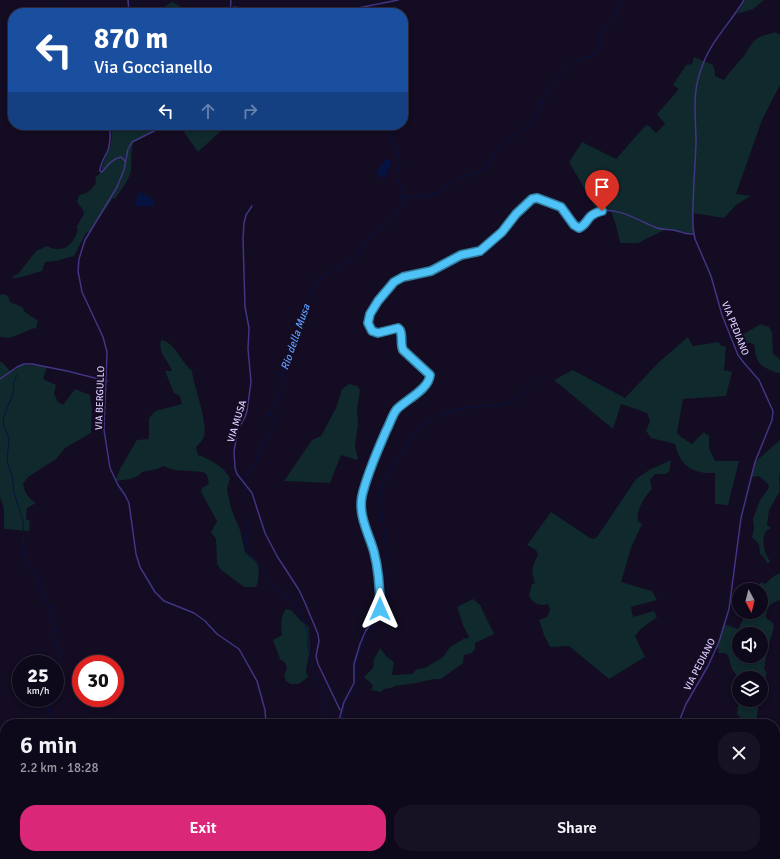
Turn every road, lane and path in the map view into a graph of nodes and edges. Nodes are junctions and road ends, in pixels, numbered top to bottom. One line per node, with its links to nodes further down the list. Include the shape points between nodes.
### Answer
1 (398, 0): 3 (street)
2 (744, 0): 8 (street, VIA PEDIANO, via 707,54 696,88)
3 (358, 8)
4 (110, 130): 6 (street, via 108,151 100,171 119,158 123,158)
5 (156, 130): 6 (street, VIA BERGULLO, via 132,142)
6 (125, 163): 10 (street, VIA BERGULLO, via 117,187 85,240 78,265 83,296 106,347)
7 (252, 206): 11 (street, VIA MUSA, via 245,218 243,235 251,382 247,411 238,430 234,451 235,468 252,493 264,530 277,556 304,599 318,634 318,664)
8 (694, 234): 11 (street, via 663,230 628,214 607,210 593,213 584,226 579,228 561,207 534,198 480,251 461,255 431,271 398,280 378,301 368,319 369,328 378,333 398,328 402,335 403,350 429,373 430,378 397,410 376,453 365,488 363,518 380,584 380,609 363,637 355,661 354,683); 14 (street, VIA PEDIANO, via 738,355 759,380 772,411 772,420 755,462 741,518 729,609 719,642)
9 (0, 379): 10 (street, via 17,366 32,364)
10 (107, 381): 12 (street, VIA BERGULLO, via 105,441 110,468 129,503 138,563 159,598 194,613 217,634 239,649 257,680)
11 (340, 712): 13 (street)
12 (266, 719)
13 (339, 719)
14 (680, 719)

